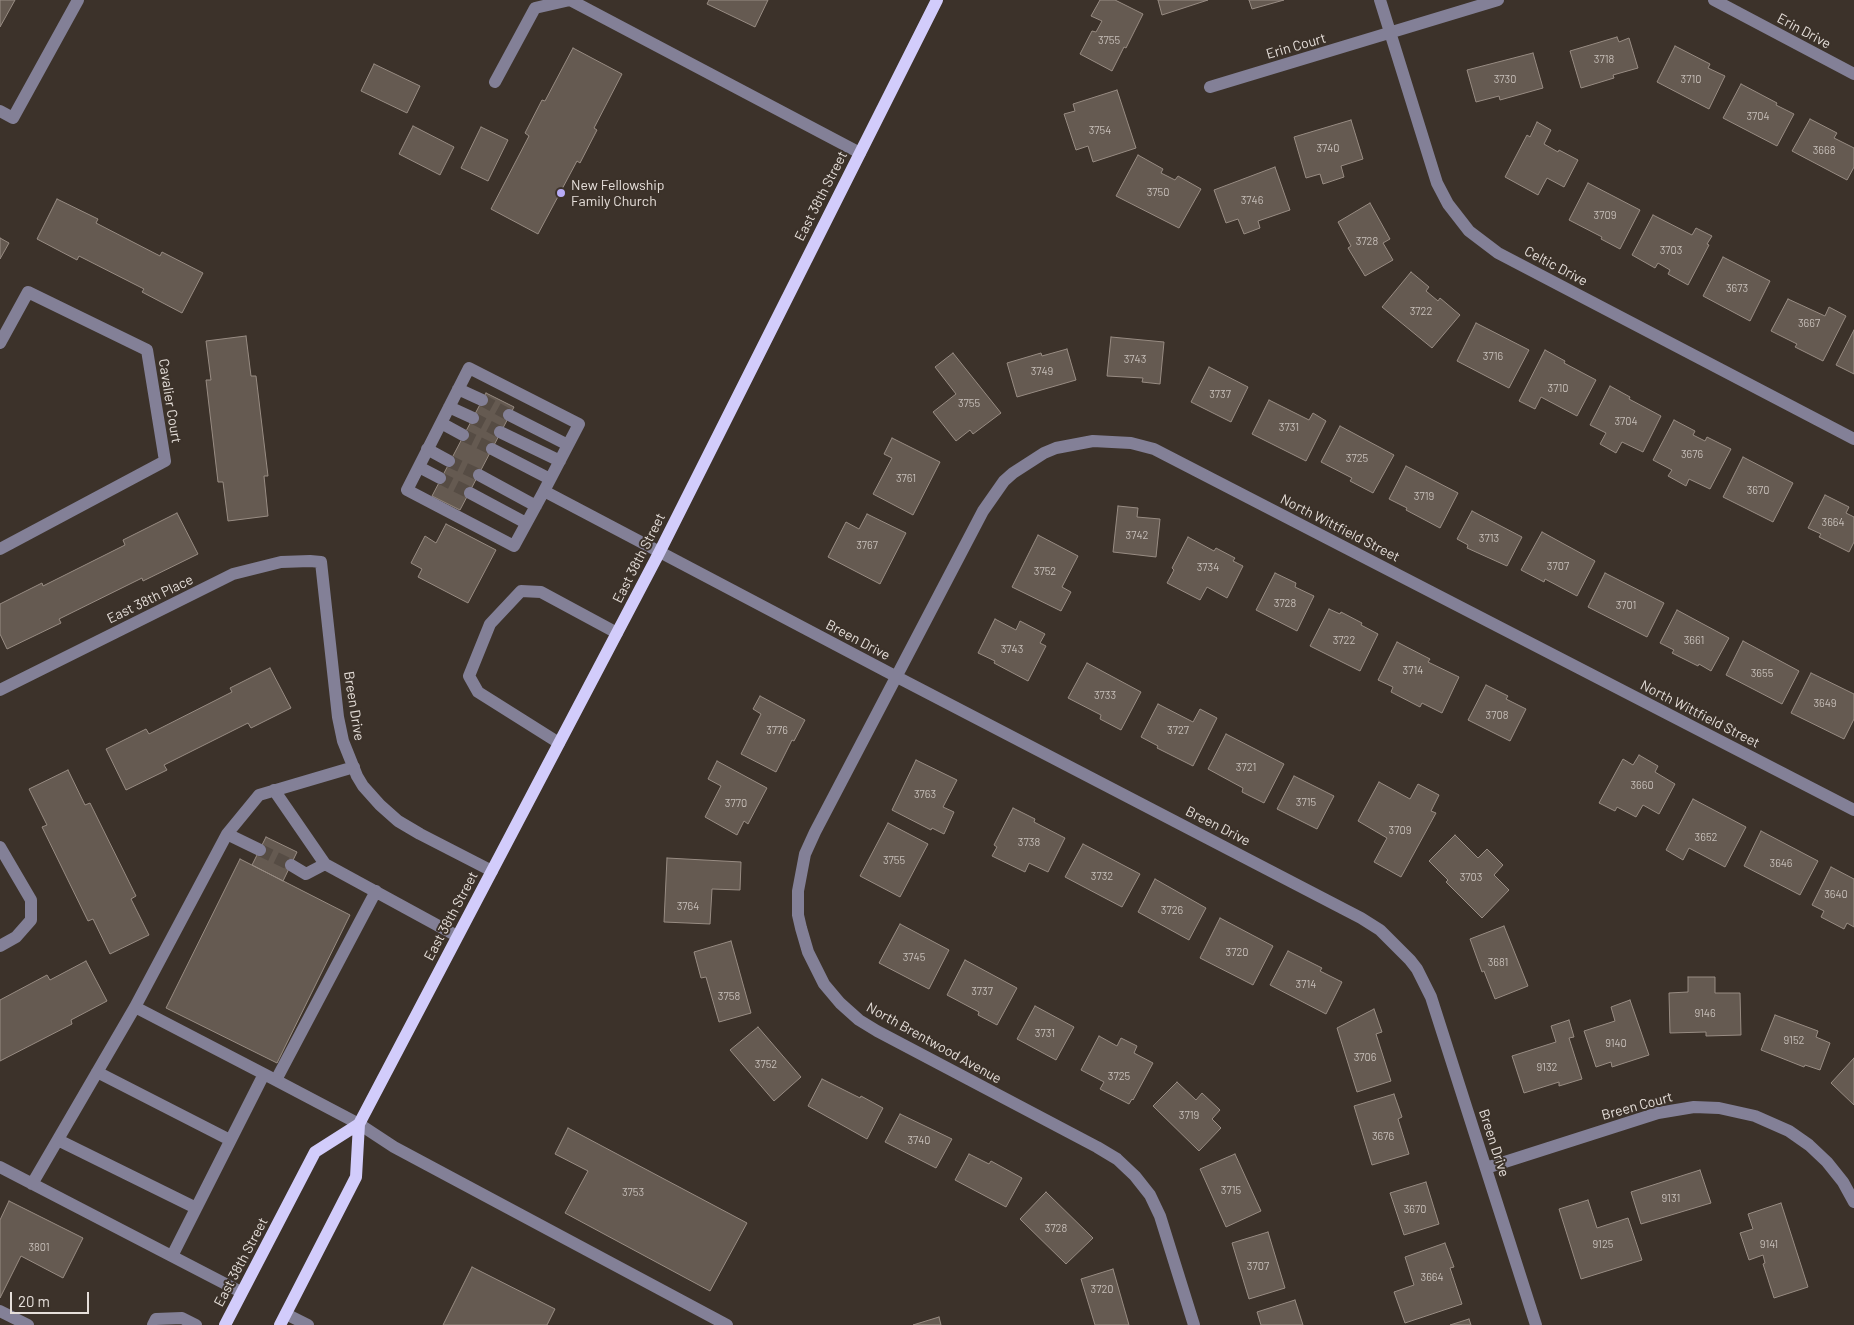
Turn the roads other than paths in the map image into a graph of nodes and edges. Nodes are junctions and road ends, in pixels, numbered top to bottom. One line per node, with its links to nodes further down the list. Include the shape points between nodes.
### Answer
1 (78, 0): 10 (street, via 13,118)
2 (937, 0): 11 (main road, East 38th Street)
3 (1380, 0): 6 (street, Celtic Drive)
4 (1498, 0): 6 (street)
5 (1714, 0): 7 (street, Erin Drive)
6 (1390, 33): 9 (street, Erin Court); 21 (street, Celtic Drive, via 1437,183 1454,214 1478,239 1498,253)
7 (1854, 74)
8 (494, 82): 11 (street, via 535,8 570,0)
9 (1210, 86)
10 (0, 111)
11 (860, 153): 36 (main road, East 38th Street)
12 (0, 343): 35 (street, Cavalier Court, via 28,292 147,350 165,461)
13 (458, 389): 14 (street); 15 (street); 22 (street, via 469,368 570,419 579,424)
14 (482, 400)
15 (449, 406): 17 (street); 18 (street)
16 (509, 414): 22 (street)
17 (473, 418)
18 (441, 423): 20 (street); 23 (street)
19 (500, 432): 26 (street)
20 (464, 434)
21 (1854, 438)
22 (568, 445): 26 (street)
23 (427, 449): 25 (street); 27 (street)
24 (492, 449): 30 (street)
25 (449, 460)
26 (560, 461): 30 (street)
27 (419, 466): 29 (street); 34 (street, via 406,490 415,495 514,546)
28 (479, 475): 33 (street)
29 (440, 478)
30 (550, 479): 31 (street)
31 (544, 491): 33 (street); 36 (street, Breen Drive)
32 (470, 493): 34 (street)
33 (536, 506): 34 (street)
34 (526, 523)
35 (0, 549)
36 (659, 553): 38 (main road, East 38th Street); 39 (street, Breen Drive)
37 (321, 562): 40 (street, East 38th Place, via 281,562 233,574); 42 (street, Breen Drive, via 338,717 343,741)
38 (617, 634): 41 (main road, East 38th Street); 41 (street, via 541,592 521,591 490,624 469,676 478,692)
39 (897, 677): 44 (street, North Wittfield Street, via 983,511 1004,481 1056,448 1094,441 1118,441 1165,454); 62 (street, Breen Drive, via 1353,913 1380,930 1410,960 1427,988); 76 (street, North Brentwood Avenue, via 805,854 798,891 798,915 803,940 813,963 832,994 869,1026 1097,1146 1127,1167 1144,1185 1156,1205)
40 (0, 690)
41 (559, 743): 50 (main road, East 38th Street)
42 (354, 767): 43 (street); 50 (street, Breen Drive, via 367,791 398,821)
43 (274, 790): 45 (street, via 259,795); 48 (street)
44 (1854, 810)
45 (227, 834): 47 (street); 54 (street)
46 (0, 847): 53 (street, via 30,900 31,920 16,937)
47 (260, 850)
48 (326, 864): 49 (street, via 306,874); 51 (street)
49 (290, 865)
50 (492, 871): 52 (main road, East 38th Street)
51 (376, 891): 52 (street); 57 (street)
52 (457, 936): 58 (main road, East 38th Street)
53 (0, 946)
54 (136, 1007): 55 (street); 56 (street)
55 (97, 1072): 59 (street); 60 (street)
56 (264, 1074): 57 (street); 60 (street)
57 (276, 1080): 58 (street)
58 (359, 1124): 67 (main road, East 38th Street, via 315,1152); 69 (main road, East 38th Street, via 356,1177); 71 (street, via 394,1147)
59 (58, 1140): 63 (street); 65 (street)
60 (230, 1140): 65 (street)
61 (0, 1167): 63 (street)
62 (1486, 1168): 64 (street, Breen Court, via 1658,1113 1694,1107 1719,1108 1755,1116 1789,1131 1827,1162); 77 (street, Breen Drive)
63 (32, 1184): 66 (street)
64 (1854, 1202)
65 (196, 1208): 66 (street)
66 (172, 1256): 67 (street)
67 (241, 1292): 74 (main road, East 38th Street)
68 (0, 1311): 70 (street)
69 (283, 1319): 75 (street)
70 (21, 1323)
71 (719, 1323)
72 (153, 1325): 73 (street, via 156,1318 182,1318)
73 (196, 1325)
74 (225, 1325)
75 (308, 1325)
76 (1194, 1325)
77 (1536, 1325)

